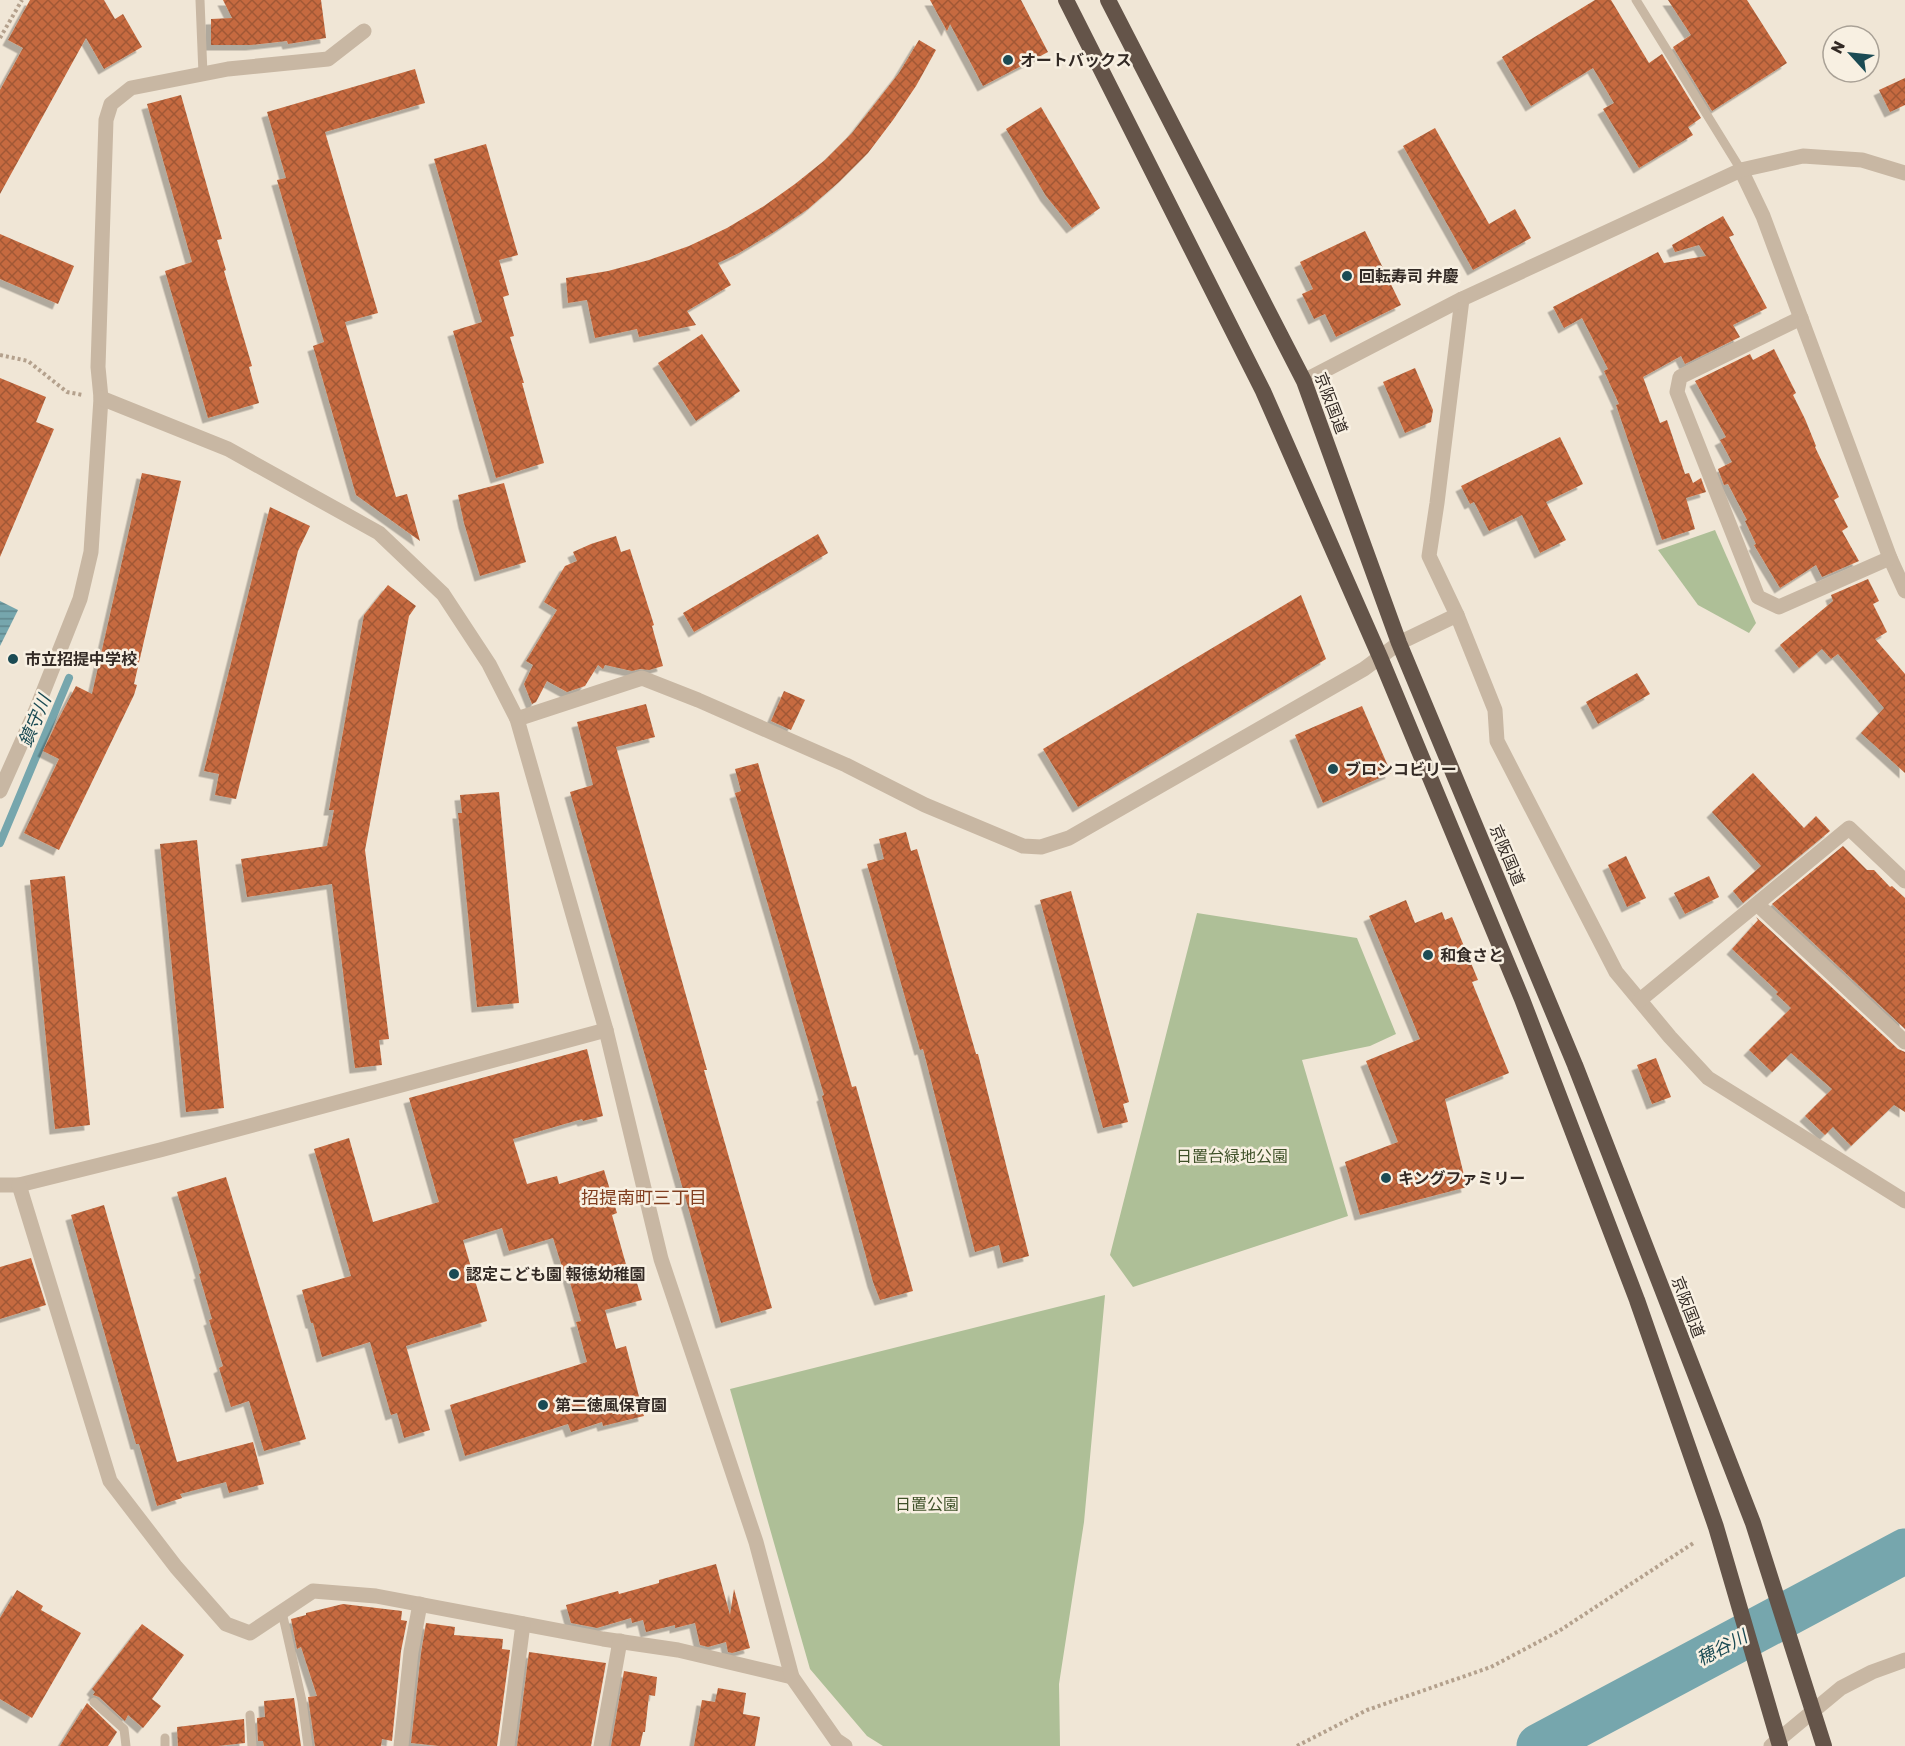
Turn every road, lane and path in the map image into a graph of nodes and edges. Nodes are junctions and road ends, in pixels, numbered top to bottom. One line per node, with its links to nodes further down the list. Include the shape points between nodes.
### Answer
1 (22, 0): 7 (path)
2 (200, 0): 8 (lane)
3 (1066, 0): 20 (highway, via 1263,390)
4 (1108, 0): 14 (highway, 京阪国道)
5 (1636, 0): 9 (lane)
6 (364, 31): 8 (street, via 328,59)
7 (0, 38)
8 (203, 74): 15 (street, via 131,88 111,104 106,120 98,367)
9 (1741, 170): 10 (street, via 1803,156 1862,160); 11 (street); 12 (street, via 1763,216)
10 (1905, 172)
11 (1462, 299): 14 (street); 18 (street, via 1429,556)
12 (1801, 318): 16 (street); 16 (street, via 1680,378 1677,392 1758,597 1779,607)
13 (0, 356): 15 (path, via 28,361 67,392)
14 (1304, 381): 19 (highway, 京阪国道)
15 (101, 398): 21 (street, via 228,448 379,533 443,594 489,664); 22 (street, via 91,552 80,599)
16 (1890, 558): 17 (street)
17 (1905, 591)
18 (1457, 615): 19 (street); 25 (street, via 1495,710 1497,741 1616,972)
19 (1399, 643): 20 (street); 39 (highway, 京阪国道, via 1575,1065 1753,1523)
20 (1380, 657): 21 (street, via 1069,838 1041,847 1023,846 925,805 846,765 642,678); 41 (highway, via 1522,999 1636,1300 1716,1527)
21 (517, 719): 26 (street)
22 (0, 791)
23 (1905, 881): 24 (street, via 1849,828)
24 (1757, 904): 25 (street); 27 (street)
25 (1640, 1000): 30 (street, via 1708,1078)
26 (606, 1030): 29 (street); 37 (street, via 661,1259 756,1542)
27 (1905, 1042)
28 (0, 1185): 29 (street)
29 (19, 1185): 33 (street, via 110,1481 226,1624 250,1633)
30 (1905, 1201)
31 (1695, 1542): 49 (path, via 1559,1631 1491,1667 1367,1710)
32 (420, 1604): 33 (street, via 376,1596 313,1592); 34 (street); 45 (street)
33 (282, 1612): 44 (lane)
34 (523, 1624): 35 (street); 46 (street)
35 (621, 1641): 37 (street); 47 (street)
36 (1905, 1660): 39 (street, via 1841,1688)
37 (792, 1677): 48 (street, via 836,1740)
38 (94, 1702): 42 (lane, via 124,1730)
39 (1812, 1710): 41 (street); 50 (highway, 京阪国道)
40 (250, 1715): 43 (lane)
41 (1776, 1744)
42 (126, 1746)
43 (252, 1746)
44 (308, 1746)
45 (401, 1746)
46 (507, 1746)
47 (601, 1746)
48 (845, 1746)
49 (1297, 1746)
50 (1824, 1746)

